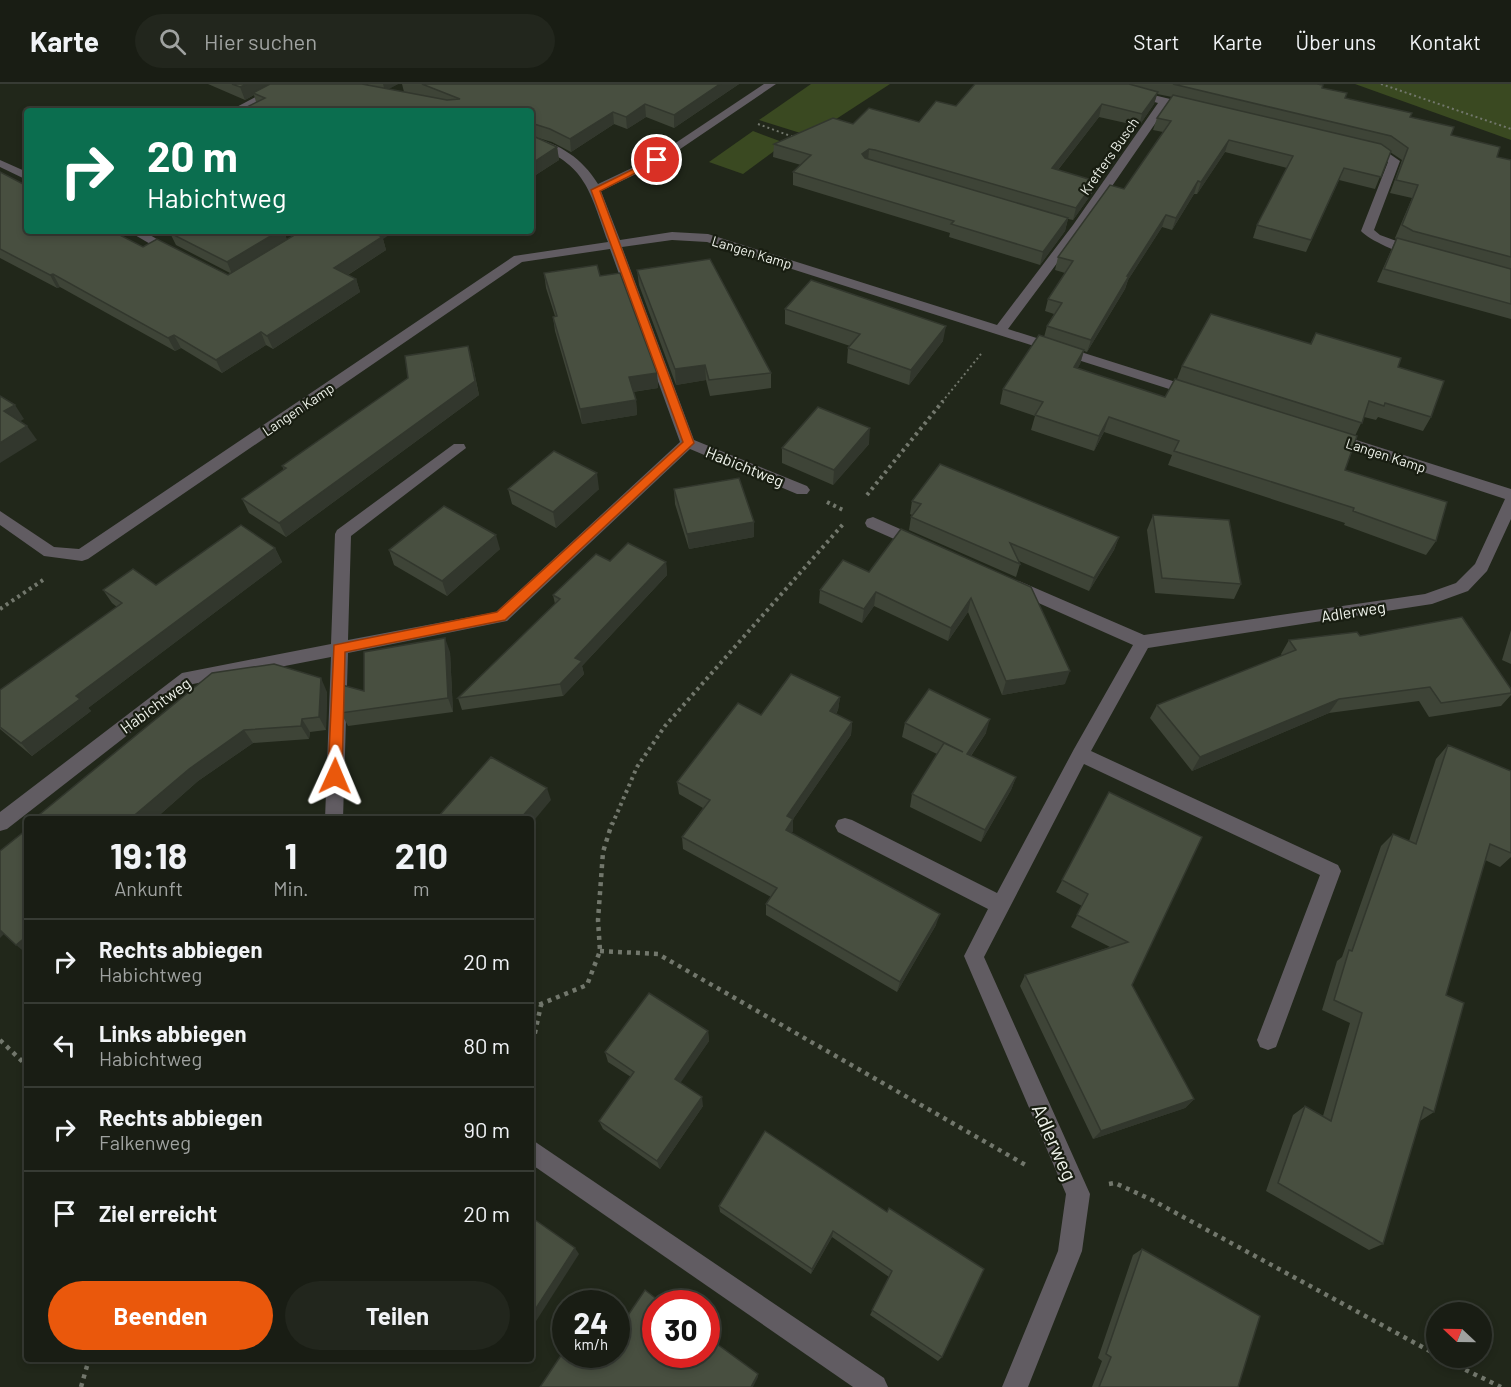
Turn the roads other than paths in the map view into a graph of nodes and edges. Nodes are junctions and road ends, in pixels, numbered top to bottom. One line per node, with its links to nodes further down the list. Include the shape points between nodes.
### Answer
1 (288, 84): 5 (street)
2 (771, 84): 11 (street, via 657,160)
3 (1094, 84): 4 (street, Krefters Busch)
4 (1165, 101): 6 (street, Krefters Busch); 16 (street, Krefters Busch, via 1071,226)
5 (241, 108)
6 (1207, 110)
7 (534, 141): 11 (street, Habichtweg, via 569,156 584,169)
8 (1358, 147): 15 (street, via 1394,161 1367,231 1402,249)
9 (0, 163): 10 (street)
10 (24, 175)
11 (595, 190): 13 (street, Habichtweg)
12 (140, 234): 14 (street)
13 (616, 244): 16 (street, Langen Kamp, via 672,236 708,238); 19 (street, Habichtweg); 24 (street, Langen Kamp, via 519,259 82,555 50,552)
14 (183, 257)
15 (1434, 258)
16 (1000, 330): 17 (street, Langen Kamp)
17 (1205, 396)
18 (1318, 433): 22 (street, Langen Kamp)
19 (688, 443): 21 (street, Habichtweg); 29 (street, Habichtweg, via 501,616)
20 (459, 448): 29 (street, via 343,534)
21 (802, 490)
22 (1511, 495)
23 (1511, 502): 28 (street, Adlerweg, via 1481,567 1462,587 1426,600)
24 (0, 517)
25 (873, 523): 26 (street)
26 (938, 552)
27 (1003, 580): 28 (street)
28 (1143, 642): 30 (street, Adlerweg)
29 (338, 648): 31 (street); 32 (street, Habichtweg, via 188,678)
30 (1080, 754): 34 (street, Adlerweg); 35 (street, via 1331,871)
31 (334, 816)
32 (0, 823)
33 (845, 826): 34 (street)
34 (1000, 905): 38 (street, Adlerweg, via 974,956 1078,1194 1070,1251)
35 (1268, 1040)
36 (534, 1152): 37 (street)
37 (875, 1387)
38 (1015, 1387)

